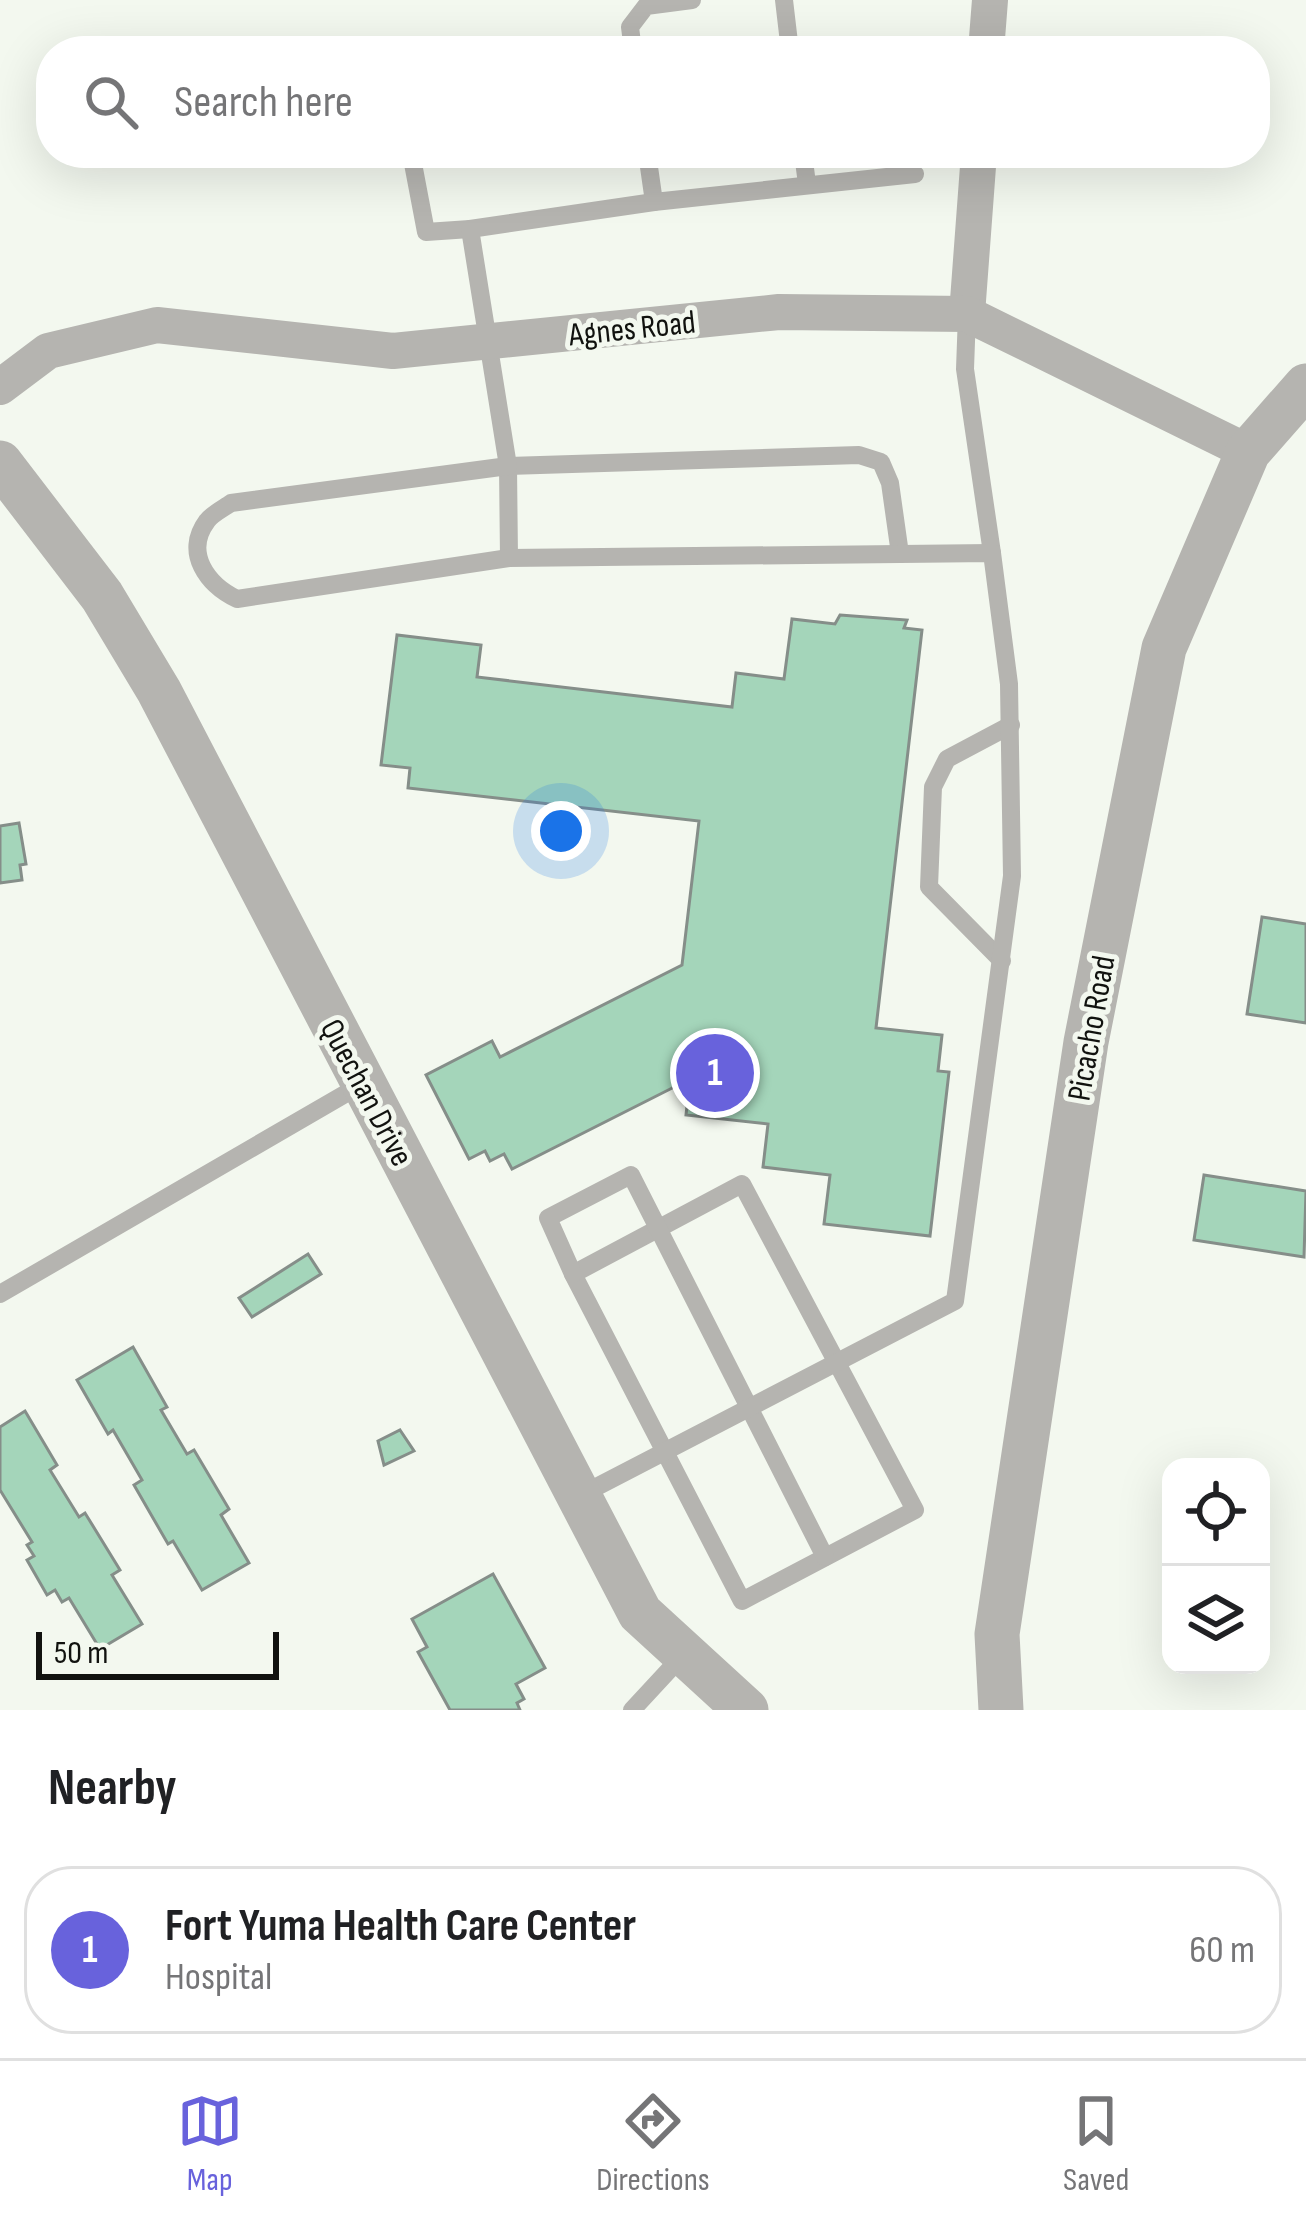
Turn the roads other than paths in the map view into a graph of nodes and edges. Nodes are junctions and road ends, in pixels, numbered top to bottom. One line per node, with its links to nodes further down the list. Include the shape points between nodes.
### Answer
1 (692, 0): 4 (lane, via 646,6)
2 (784, 0): 5 (lane)
3 (990, 0): 6 (street)
4 (631, 36)
5 (788, 36)
6 (987, 36)
7 (414, 168): 14 (lane, via 426,232)
8 (649, 168): 13 (lane)
9 (805, 168): 12 (lane)
10 (978, 168): 15 (street)
11 (915, 174): 12 (lane)
12 (807, 184): 13 (lane)
13 (654, 202): 14 (lane)
14 (470, 229): 16 (lane)
15 (967, 314): 16 (street, Agnes Road, via 779,312); 19 (street, Agnes Road); 22 (lane, via 965,369)
16 (486, 341): 18 (street, Agnes Road, via 393,351 157,325 48,351); 21 (lane)
17 (1306, 386): 19 (street, Picacho Road)
18 (0, 387)
19 (1248, 452): 39 (street, Picacho Road, via 1164,648 1117,874 997,1634)
20 (0, 463): 27 (street, Quechan Drive, via 101,596 159,691)
21 (508, 466): 23 (lane, via 859,455 881,462 890,483); 24 (lane); 24 (lane, via 231,503 208,520 199,543 214,588 237,598)
22 (992, 553): 23 (lane); 25 (lane)
23 (900, 554): 24 (lane)
24 (509, 558)
25 (1011, 725): 26 (lane, via 1012,875); 26 (lane, via 947,759 934,787 929,887)
26 (1002, 961): 31 (lane, via 955,1301)
27 (364, 1083): 30 (lane); 34 (street, Quechan Drive)
28 (659, 1228): 29 (lane); 29 (lane, via 631,1175 548,1218); 31 (lane, via 742,1184); 32 (lane)
29 (573, 1274): 33 (lane)
30 (0, 1294)
31 (835, 1364): 32 (lane); 35 (lane, via 915,1510)
32 (751, 1407): 33 (lane); 35 (lane)
33 (667, 1450): 34 (lane); 35 (lane, via 742,1601)
34 (579, 1496): 36 (street, Quechan Drive, via 640,1613)
35 (825, 1557)
36 (683, 1655): 37 (lane); 38 (street, Quechan Drive)
37 (632, 1710)
38 (746, 1710)
39 (1000, 1710)

